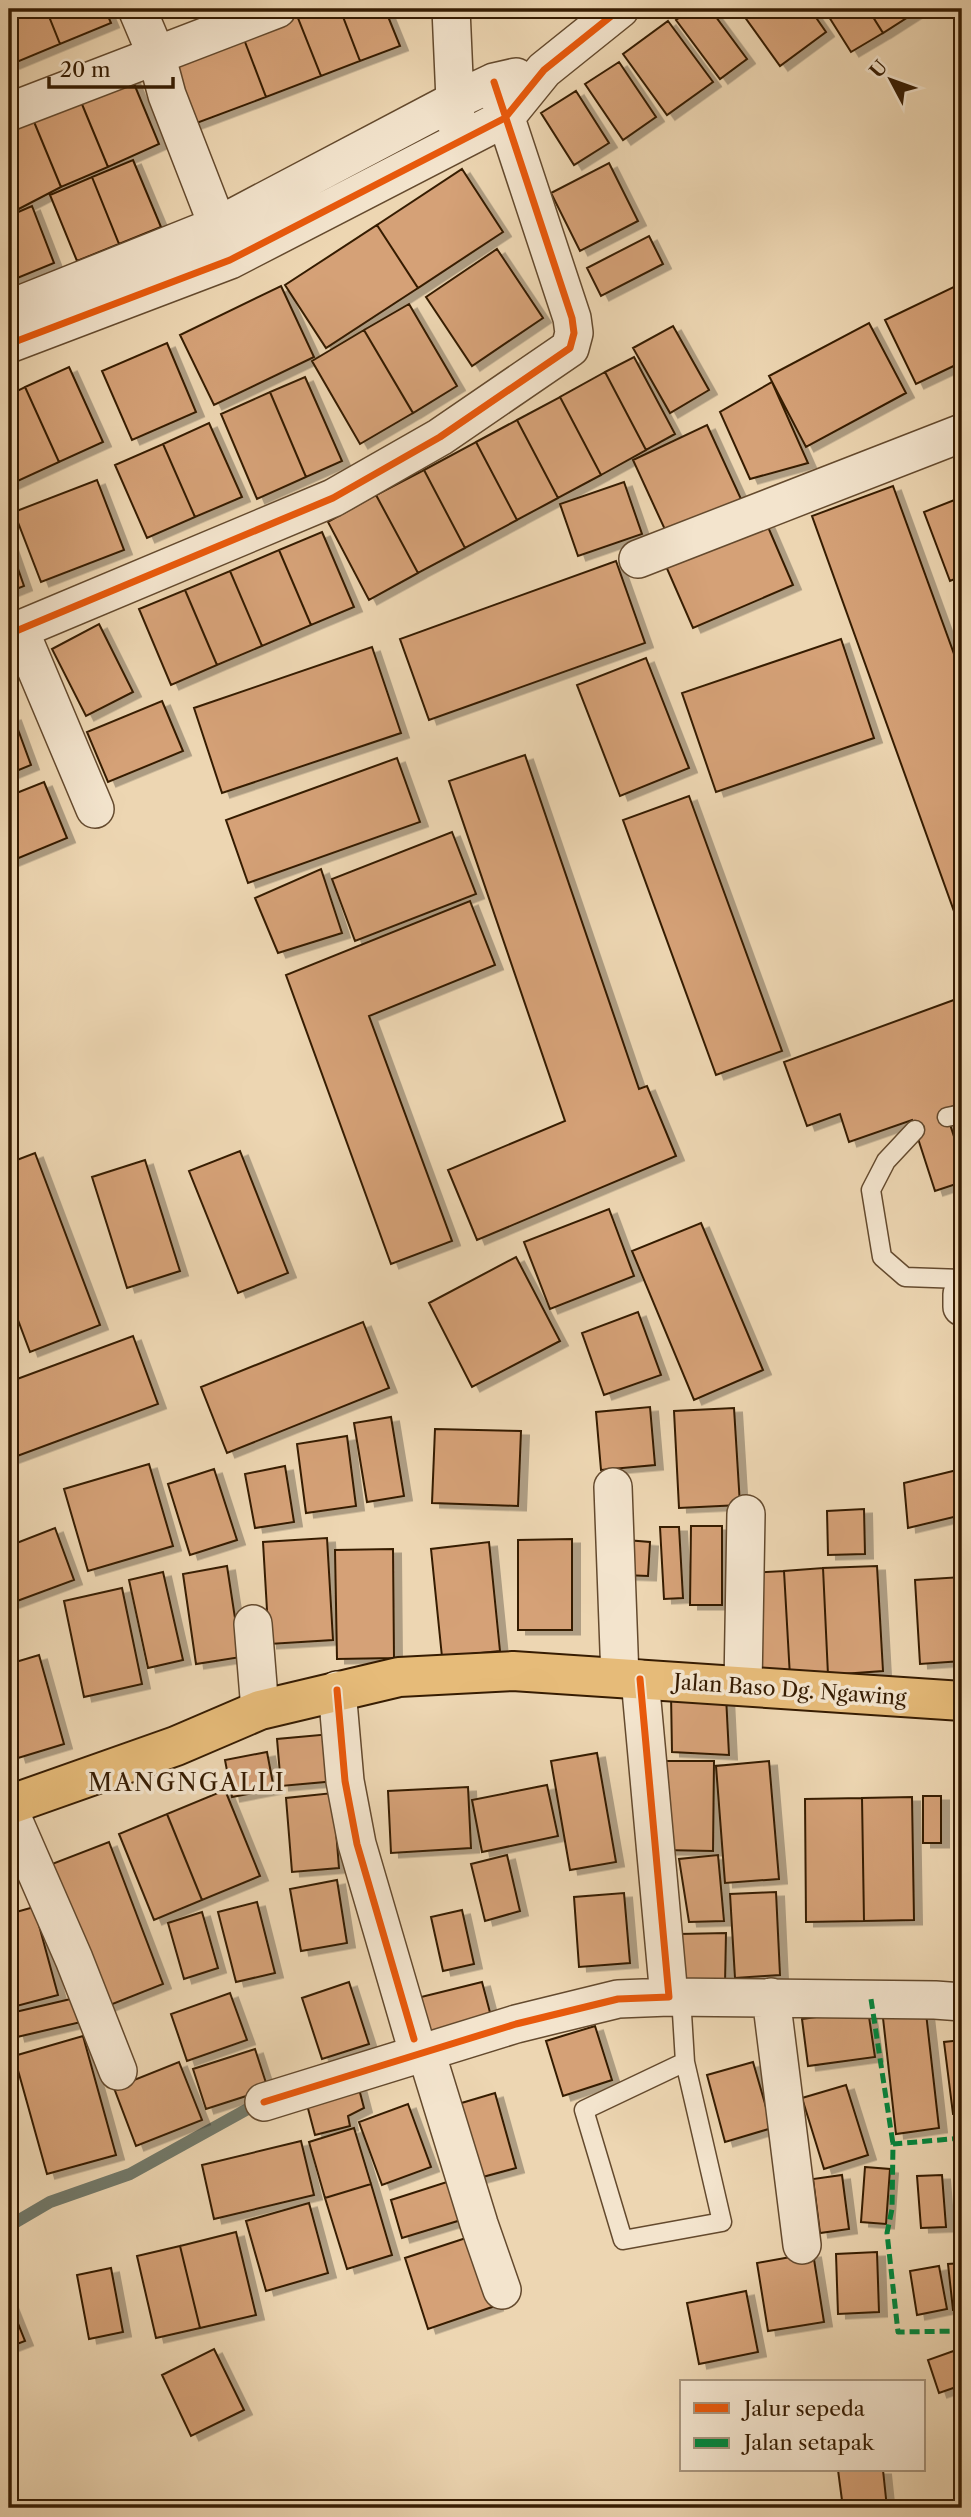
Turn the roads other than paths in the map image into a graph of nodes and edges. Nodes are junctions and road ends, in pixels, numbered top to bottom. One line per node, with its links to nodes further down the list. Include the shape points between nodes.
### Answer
1 (137, 9): 5 (street)
2 (278, 9): 5 (street)
3 (452, 9): 8 (street)
4 (620, 9): 6 (street)
5 (156, 54): 9 (street); 12 (street, via 167,95)
6 (544, 70): 7 (street); 10 (street)
7 (494, 82): 8 (street); 10 (street)
8 (456, 100): 11 (street); 12 (street)
9 (9, 112)
10 (505, 118): 11 (street); 18 (street, via 572,318 570,348 440,437 333,498)
11 (455, 144): 13 (street)
12 (219, 225): 13 (street); 14 (street)
13 (230, 260): 15 (street)
14 (9, 309)
15 (9, 344)
16 (962, 433): 17 (street)
17 (638, 559)
18 (14, 632): 19 (street)
19 (95, 810)
20 (915, 1130): 21 (lane, via 886,1161 871,1190 881,1257 905,1277)
21 (962, 1296)
22 (613, 1487): 25 (street)
23 (746, 1514): 26 (street)
24 (253, 1624): 29 (street)
25 (630, 1679): 26 (main road, Jalan Baso Dg. Ngawing); 27 (main road, Jalan Baso Dg. Ngawing, via 513,1671 399,1677); 32 (street)
26 (743, 1686): 28 (main road, Jalan Baso Dg. Ngawing)
27 (337, 1690): 29 (main road, Jalan Baso Dg. Ngawing); 35 (street, via 345,1781 357,1844)
28 (962, 1701)
29 (260, 1710): 30 (main road, Jalan Baso Dg. Ngawing, via 176,1746)
30 (9, 1805)
31 (9, 1810): 37 (street)
32 (672, 1993): 33 (street); 35 (street, via 618,1999); 36 (lane)
33 (771, 1997): 34 (street); 39 (street)
34 (962, 2002)
35 (420, 2045): 38 (street); 40 (street)
36 (685, 2062): 36 (lane, via 584,2109 624,2240 722,2222)
37 (118, 2071)
38 (264, 2102)
39 (802, 2245)
40 (502, 2290)

